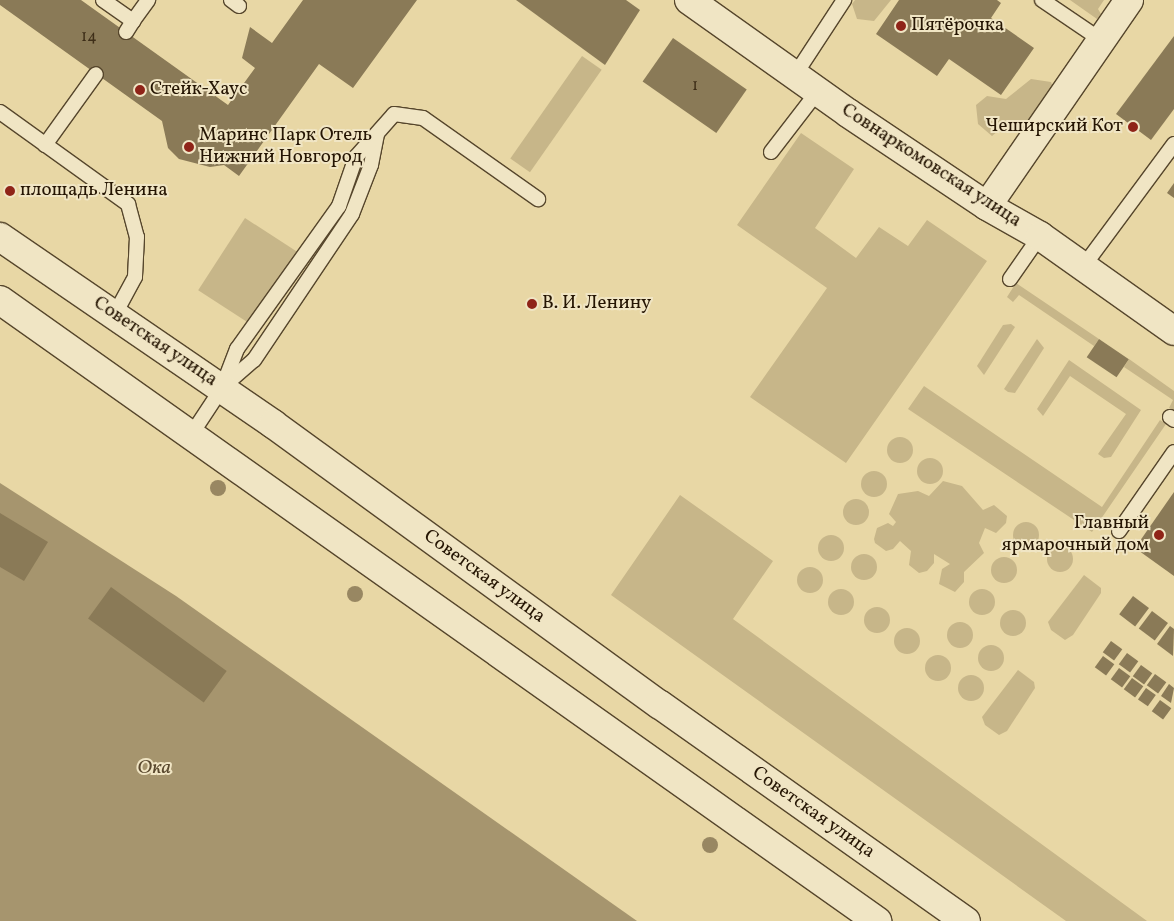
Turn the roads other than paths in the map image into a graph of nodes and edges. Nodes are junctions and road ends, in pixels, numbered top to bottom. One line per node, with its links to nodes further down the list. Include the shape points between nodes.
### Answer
1 (103, 0): 2 (lane, via 129,26)
2 (148, 0)
3 (689, 0): 8 (main road, Совнаркомовская улица)
4 (844, 0): 8 (lane)
5 (1042, 0): 7 (lane)
6 (1129, 0): 7 (main road)
7 (1101, 40): 17 (main road)
8 (795, 75): 10 (main road, Совнаркомовская улица)
9 (89, 78): 14 (lane)
10 (818, 91): 15 (lane); 17 (main road, Совнаркомовская улица)
11 (0, 112): 14 (lane)
12 (378, 135): 16 (lane, via 394,114 423,118); 25 (lane, via 356,157 339,206 322,233 237,349); 25 (lane, via 372,165 352,214 254,360)
13 (1174, 144): 20 (lane)
14 (45, 145): 23 (lane, via 128,204 137,237 135,277)
15 (771, 152)
16 (538, 199)
17 (987, 206): 18 (main road, Совнаркомовская улица)
18 (1040, 236): 20 (main road, Совнаркомовская улица); 21 (lane)
19 (0, 237): 23 (main road, Советская улица)
20 (1083, 267): 24 (main road, Совнаркомовская улица)
21 (1010, 279)
22 (0, 300): 26 (main road)
23 (115, 314): 25 (main road, Советская улица)
24 (1174, 330)
25 (222, 388): 26 (lane); 30 (main road, Советская улица)
26 (191, 435): 29 (main road)
27 (1174, 452): 28 (lane)
28 (1119, 531)
29 (877, 921)
30 (966, 921)

